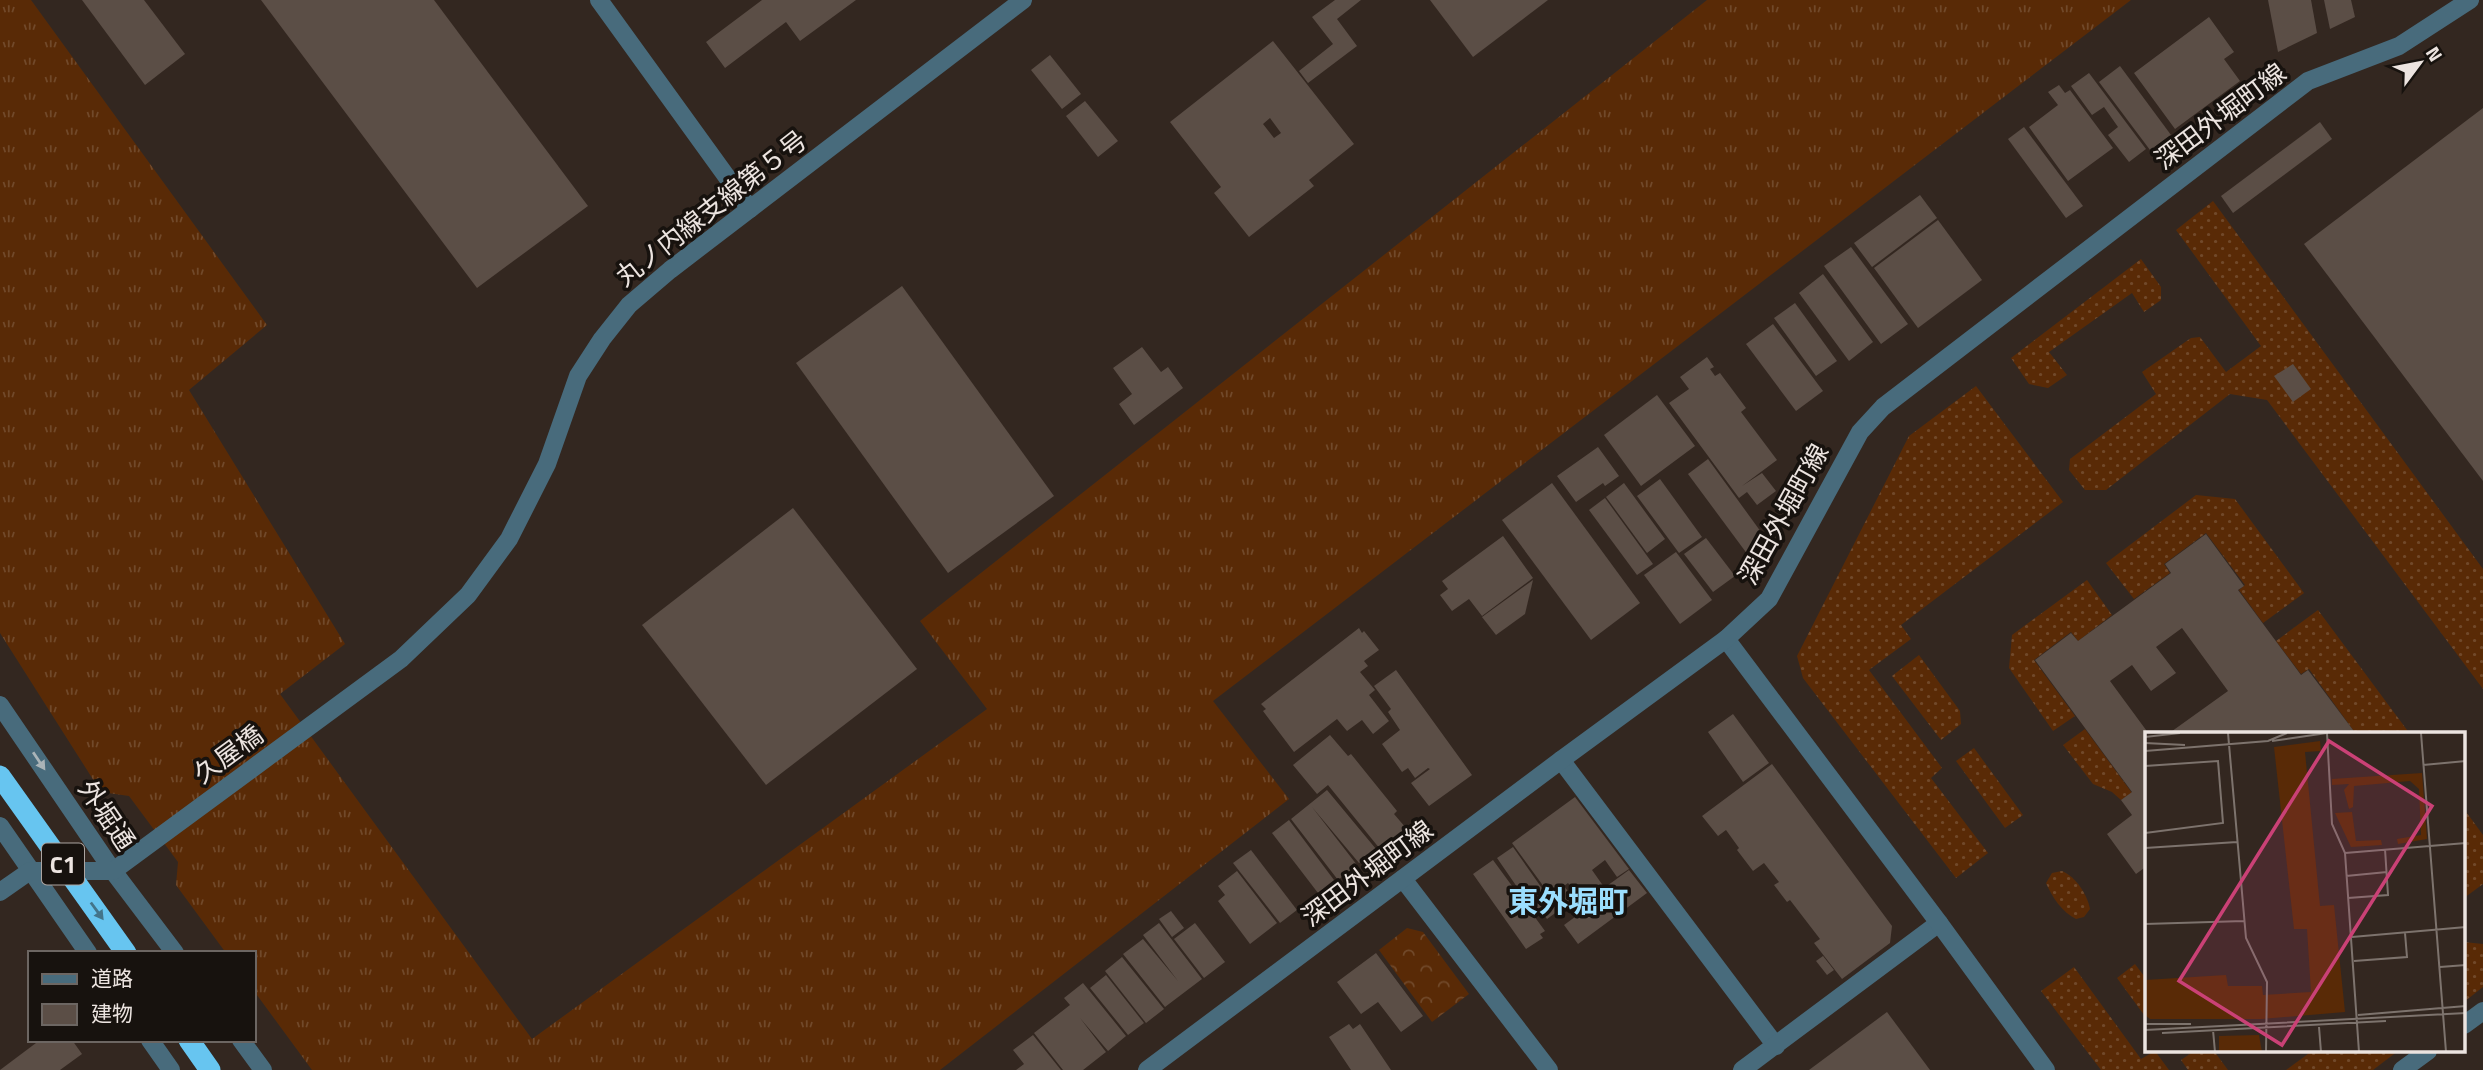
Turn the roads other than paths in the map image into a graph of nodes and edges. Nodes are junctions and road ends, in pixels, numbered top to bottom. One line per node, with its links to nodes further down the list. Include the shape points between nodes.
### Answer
1 (599, 0): 4 (street)
2 (1023, 0): 4 (street, 丸ノ内線支線第５号)
3 (2470, 0): 5 (street, 深田外堀町線, via 2399,46 2308,81 1883,407 1860,432 1769,599)
4 (750, 209): 6 (street, 丸ノ内線支線第５号, via 629,305 578,376 541,474 509,539 468,595 401,659)
5 (1726, 639): 8 (street, 深田外堀町線); 15 (street)
6 (342, 703): 12 (street, 久屋橋)
7 (0, 705): 12 (street, 外堀通, one-way to 12)
8 (1561, 760): 13 (street, 深田外堀町線); 24 (street)
9 (0, 776): 17 (highway, C1, one-way to 17)
10 (0, 826): 11 (street)
11 (30, 871): 12 (street); 14 (street); 16 (street)
12 (113, 871): 18 (street, 外堀通)
13 (1403, 879): 29 (street, 深田外堀町線); 30 (street)
14 (0, 892)
15 (1939, 923): 24 (street); 32 (street)
16 (87, 951)
17 (125, 951)
18 (173, 951)
19 (2483, 1011): 20 (street)
20 (2466, 1024)
21 (151, 1042): 26 (street)
22 (190, 1042): 27 (highway)
23 (242, 1042): 28 (street)
24 (1776, 1046): 31 (street)
25 (2427, 1052): 33 (street)
26 (171, 1070)
27 (210, 1070)
28 (263, 1070)
29 (1147, 1070)
30 (1549, 1070)
31 (1742, 1070)
32 (2046, 1070)
33 (2402, 1070)

